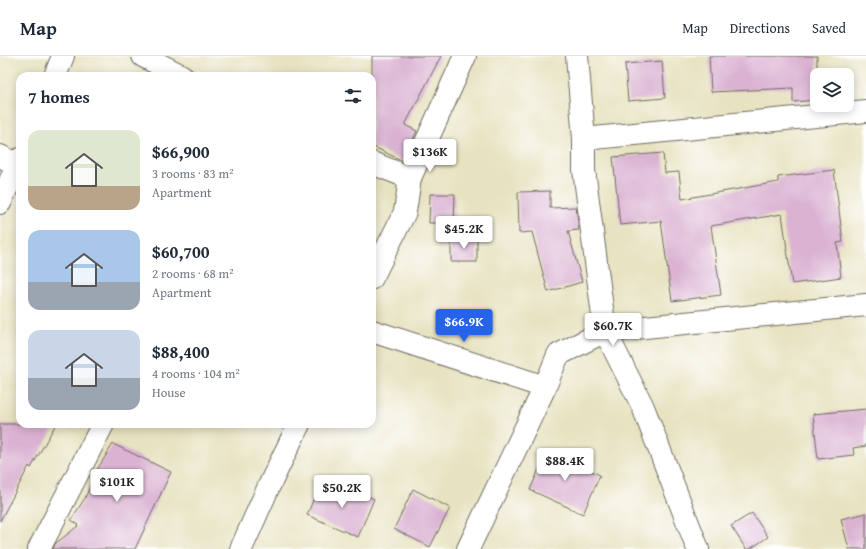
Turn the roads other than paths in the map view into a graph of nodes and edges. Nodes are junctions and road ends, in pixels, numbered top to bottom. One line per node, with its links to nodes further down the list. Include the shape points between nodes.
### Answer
1 (63, 56): 5 (street)
2 (143, 56): 6 (street)
3 (464, 56): 11 (street)
4 (577, 56): 8 (street)
5 (57, 72)
6 (174, 72)
7 (866, 111): 8 (street)
8 (584, 139): 15 (street, via 584,170)
9 (14, 161): 12 (street)
10 (376, 165): 11 (street)
11 (410, 178): 13 (street, via 405,212)
12 (0, 203)
13 (376, 270)
14 (866, 305): 15 (street)
15 (605, 331): 17 (street, via 558,355); 23 (street, via 643,407)
16 (376, 332): 17 (street)
17 (545, 387): 22 (street)
18 (101, 428): 20 (street)
19 (297, 428): 21 (street)
20 (39, 549)
21 (241, 549)
22 (468, 549)
23 (698, 549)

